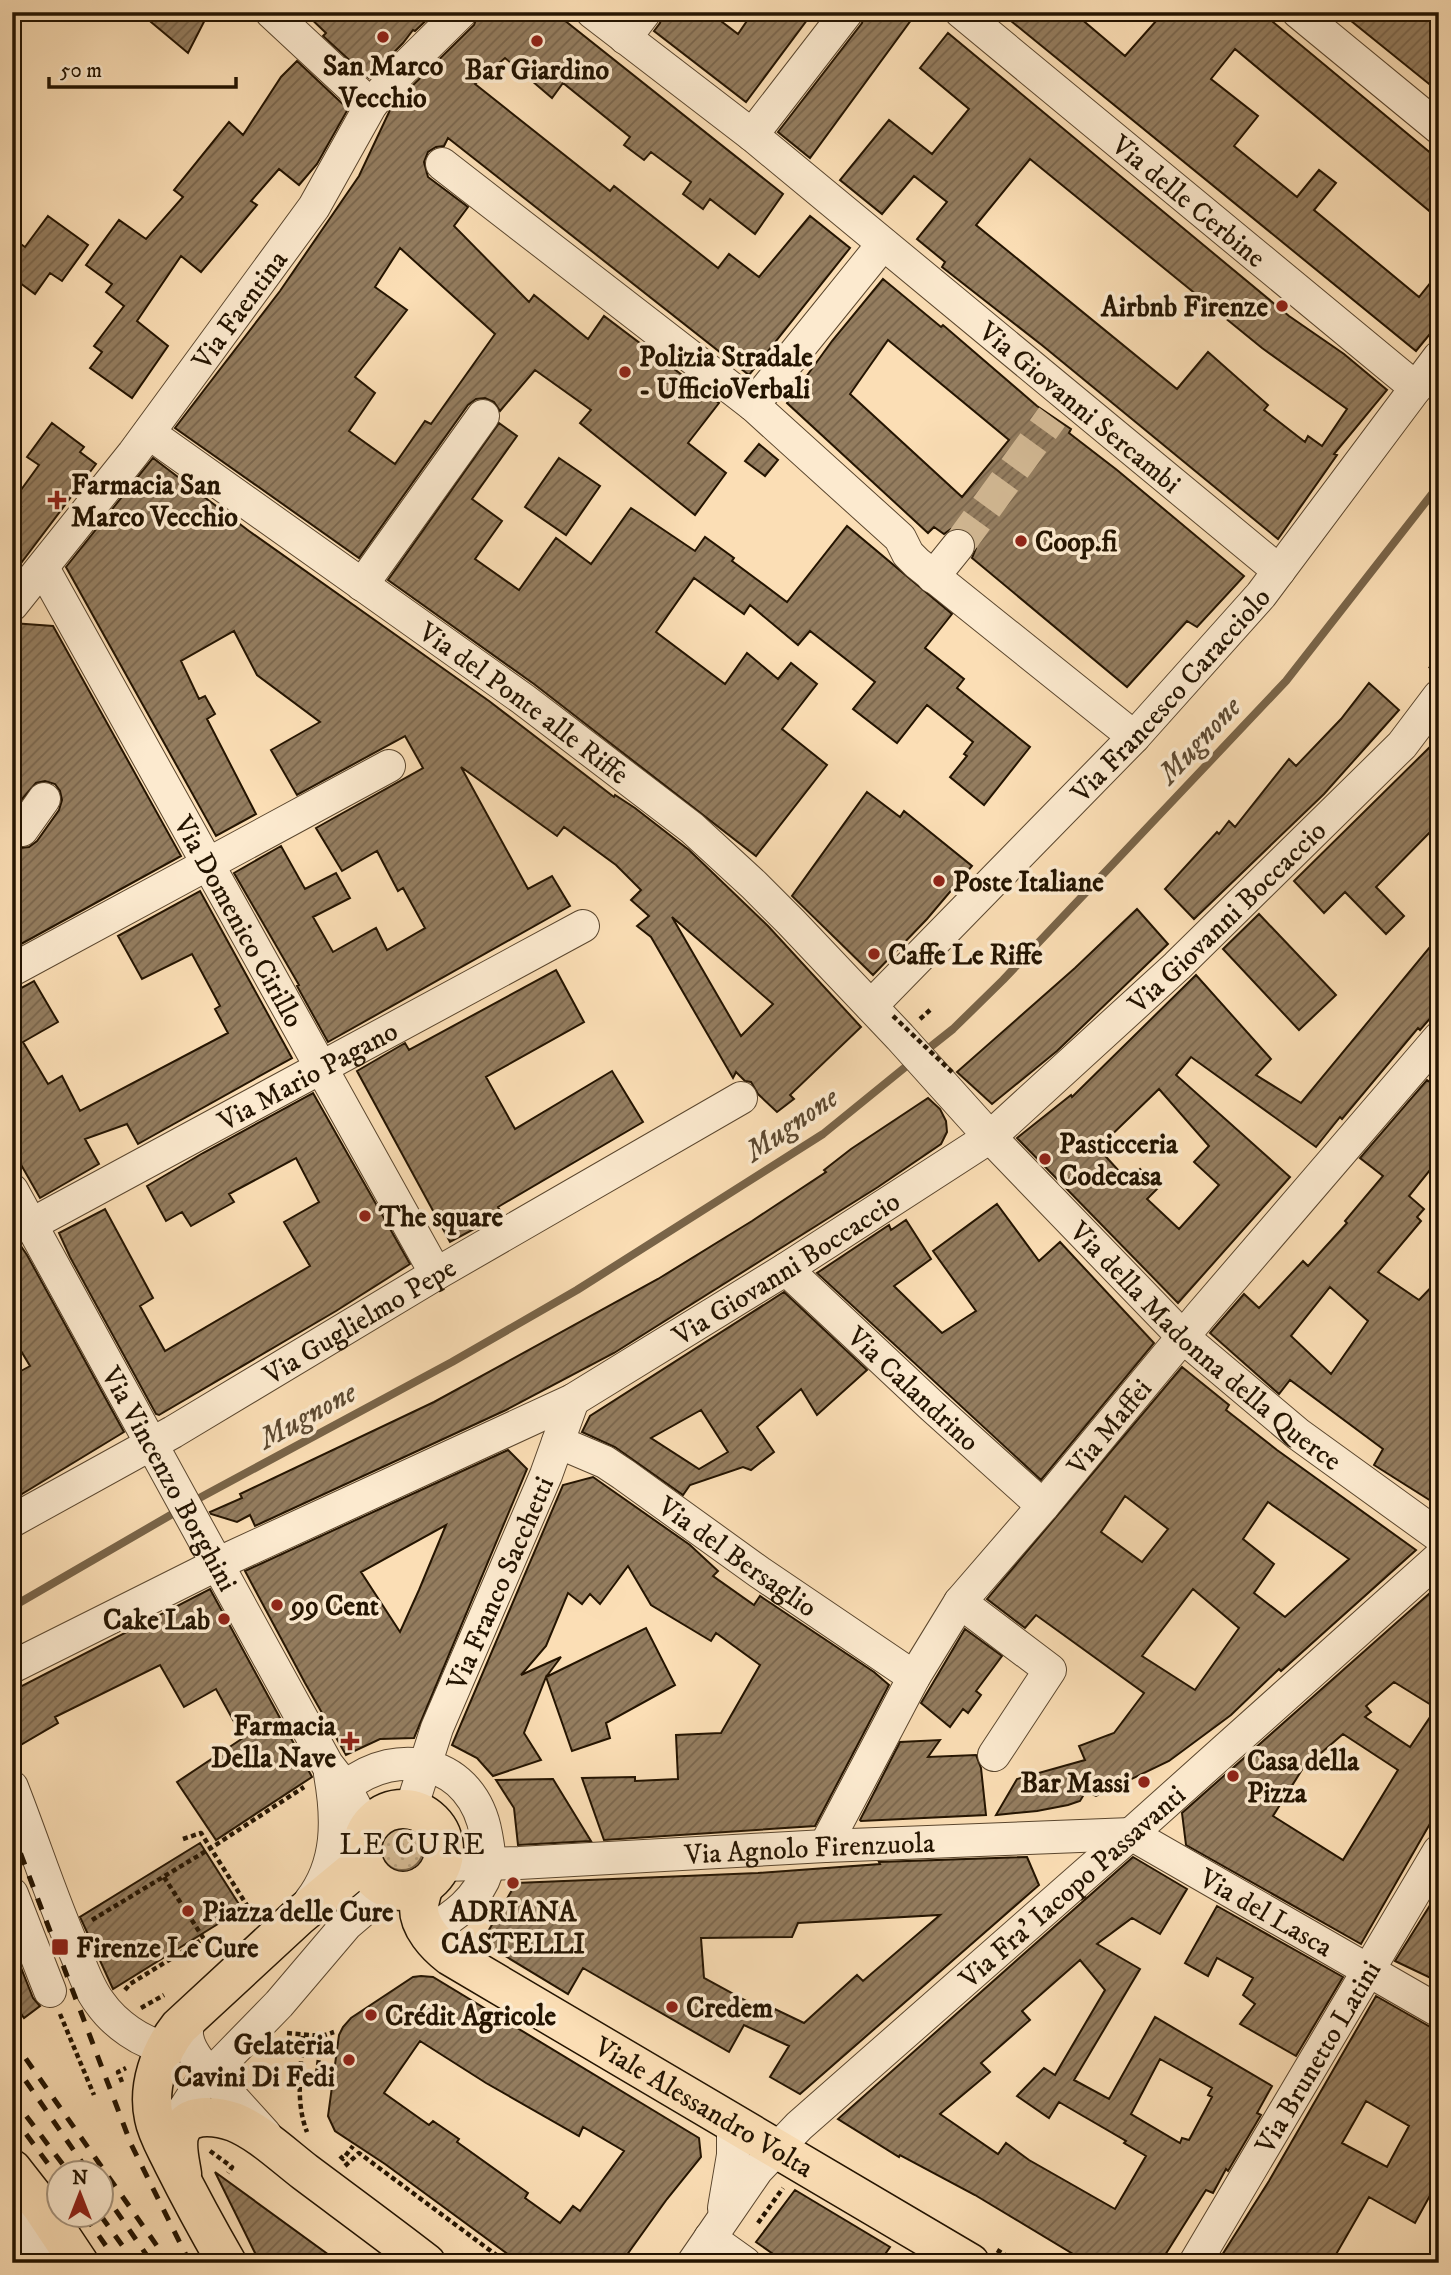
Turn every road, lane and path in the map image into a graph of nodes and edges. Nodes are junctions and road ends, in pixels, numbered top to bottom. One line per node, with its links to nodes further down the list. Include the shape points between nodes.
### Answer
1 (15, 12): 9 (path)
2 (271, 12): 11 (street)
3 (461, 12): 11 (street, Via Faentina)
4 (592, 12): 10 (street, Via Giovanni Sercambi)
5 (645, 12): 10 (street)
6 (846, 12): 13 (street)
7 (961, 12): 17 (street, Via delle Cerbine)
8 (1298, 12): 12 (street)
9 (12, 21)
10 (625, 38): 13 (street, Via Giovanni Sercambi)
11 (372, 105): 20 (street, Via Faentina, via 314,207)
12 (1439, 128)
13 (752, 135): 15 (street, Via Giovanni Sercambi)
14 (442, 164): 18 (street)
15 (883, 244): 18 (street); 23 (street, Via Giovanni Sercambi, via 1060,406)
16 (1439, 358): 17 (street, Via Francesco Caracciolo)
17 (1416, 388): 23 (street, Via Francesco Caracciolo)
18 (753, 405): 24 (street, via 900,538 908,554)
19 (483, 416): 25 (street)
20 (149, 433): 22 (street, Via Faentina); 25 (street, Via del Ponte alle Riffe)
21 (958, 546): 24 (street)
22 (43, 568): 26 (street, Via Faentina); 32 (street, Via Domenico Cirillo)
23 (1279, 571): 28 (street, Via Francesco Caracciolo)
24 (933, 577): 28 (street)
25 (362, 585): 35 (street, Via del Ponte alle Riffe, via 675,813)
26 (12, 605)
27 (1437, 704): 40 (street, Via Giovanni Boccaccio, via 1402,745 1177,966)
28 (1133, 737): 35 (street, Via Francesco Caracciolo)
29 (389, 766): 32 (street)
30 (44, 799): 31 (street, via 22,830)
31 (12, 822)
32 (208, 863): 34 (street); 37 (street, Via Domenico Cirillo)
33 (583, 926): 37 (street, Via Mario Pagano)
34 (12, 970)
35 (884, 1015): 38 (street, Via del Ponte alle Riffe); 38 (path, bridge)
36 (1435, 1049): 45 (street, Via Maffei)
37 (321, 1069): 42 (street, Via Mario Pagano); 44 (street, Via Domenico Cirillo)
38 (947, 1078): 40 (street, Via della Madonna della Querce)
39 (741, 1098): 44 (street, Via Guglielmo Pepe)
40 (990, 1137): 43 (street, Via Giovanni Boccaccio); 45 (street, Via della Madonna della Querce)
41 (12, 1190): 42 (street, Via Vincenzo Borghini)
42 (32, 1224): 48 (street, Via Vincenzo Borghini)
43 (786, 1269): 46 (street, Via Giovanni Boccaccio); 49 (street, Via Calandrino)
44 (436, 1274): 48 (street, Via Guglielmo Pepe)
45 (1184, 1338): 49 (street, Via Maffei); 51 (street, Via della Madonna della Querce, via 1298,1434)
46 (573, 1401): 47 (street, Via Franco Sacchetti); 53 (street, Via Giovanni Boccaccio)
47 (558, 1442): 56 (street, Via del Bersaglio, via 605,1462); 58 (street, Via Franco Sacchetti)
48 (158, 1457): 50 (street, Via Guglielmo Pepe); 53 (street, Via Vincenzo Borghini)
49 (1043, 1506): 54 (street, Via Maffei)
50 (12, 1521)
51 (1439, 1536)
52 (1439, 1558): 62 (street, Via Fra' Iacopo Passavanti)
53 (218, 1564): 55 (street, Via Giovanni Boccaccio); 59 (street, Via Vincenzo Borghini)
54 (960, 1602): 56 (street, Via Maffei); 57 (street, via 1050,1670)
55 (12, 1667)
56 (914, 1677): 64 (street, Via Maffei)
57 (994, 1755)
58 (425, 1764): 59 (street, via 400,1763); 61 (street); 67 (street, via 454,1779 476,1802 485,1827)
59 (328, 1779): 65 (path); 68 (street); 71 (street, via 336,1816 333,1852 324,1880)
60 (12, 1787): 74 (street)
61 (411, 1809): 68 (main road, via 385,1812); 68 (main road, via 431,1820 444,1843)
62 (1131, 1834): 64 (street, Via Agnolo Firenzuola); 78 (street, Via del Lasca); 94 (street, Via Fra' Iacopo Passavanti, via 799,2126)
63 (183, 1839): 65 (path, via 201,1833)
64 (825, 1846): 67 (street, Via Agnolo Firenzuola)
65 (211, 1848): 69 (path); 72 (path)
66 (1439, 1851): 78 (street, Via Brunetto Latini)
67 (489, 1864): 68 (street); 76 (street, via 469,1902 447,1921)
68 (397, 1866): 71 (main road); 76 (main road); 86 (street, via 279,2004)
69 (164, 1877): 74 (path); 75 (path)
70 (12, 1894): 80 (street)
71 (282, 1913): 72 (path); 82 (main road)
72 (256, 1919): 73 (path)
73 (245, 1927)
74 (68, 1935): 85 (street, via 105,2010 144,2040)
75 (203, 1939): 77 (path, via 214,1953); 79 (path)
76 (435, 1941): 89 (main road, Viale Alessandro Volta, via 458,1962)
77 (204, 1961)
78 (1368, 1972): 81 (street, Via del Lasca); 109 (street, Via Brunetto Latini)
79 (130, 1984)
80 (50, 1991): 88 (path)
81 (1439, 2011)
82 (195, 2012): 85 (main road); 86 (street, via 187,2037 194,2055)
83 (334, 2032): 84 (path)
84 (322, 2036): 87 (path); 92 (path, via 303,2036)
85 (166, 2046): 98 (main road, via 155,2077 154,2117)
86 (211, 2074): 90 (street, via 183,2111); 92 (street)
87 (316, 2081)
88 (94, 2095)
89 (733, 2124): 94 (main road, Viale Alessandro Volta); 101 (street, via 731,2174)
90 (192, 2145): 92 (main road, via 181,2130 188,2122 216,2118 243,2126); 97 (path, via 232,2167); 98 (main road)
91 (353, 2146): 93 (path, via 343,2159)
92 (301, 2156): 105 (main road)
93 (340, 2156)
94 (781, 2166): 100 (path); 101 (street, Via Fra' Iacopo Passavanti, via 757,2170); 108 (main road, Viale Alessandro Volta)
95 (12, 2169): 103 (main road)
96 (341, 2170): 106 (path, via 359,2153)
97 (228, 2173)
98 (184, 2183): 104 (main road)
99 (12, 2220): 102 (street)
100 (754, 2229)
101 (707, 2242): 107 (street)
102 (41, 2263)
103 (79, 2263)
104 (228, 2263)
105 (426, 2263)
106 (507, 2263)
107 (745, 2263)
108 (970, 2263)
109 (1195, 2263)

